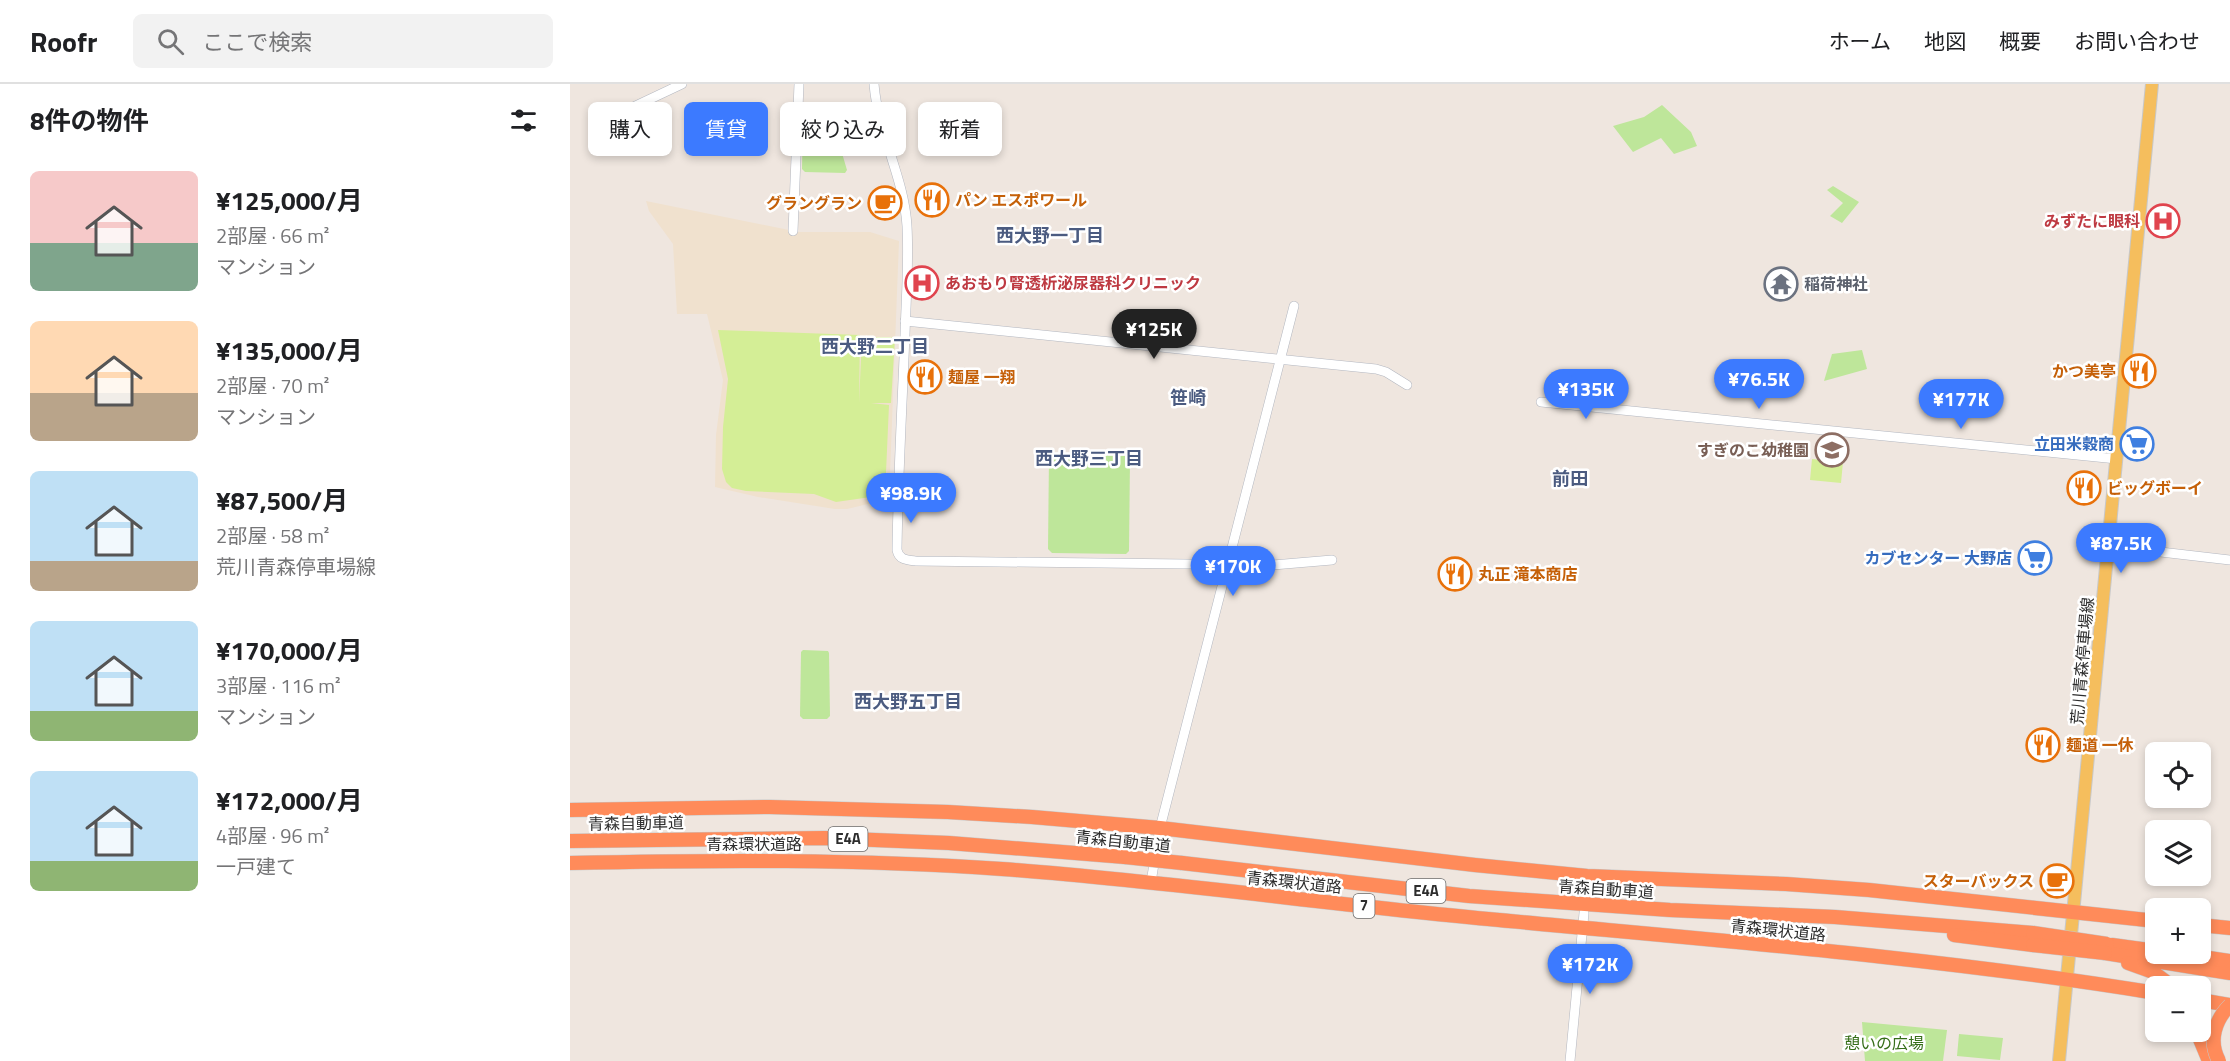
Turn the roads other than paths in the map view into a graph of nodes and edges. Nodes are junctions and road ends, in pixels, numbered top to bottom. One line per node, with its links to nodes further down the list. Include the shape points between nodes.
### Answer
1 (682, 84): 5 (street)
2 (799, 84): 6 (street)
3 (874, 84): 8 (street, via 879,122 905,212)
4 (2152, 84): 12 (main road, 荒川青森停車場線)
5 (644, 102)
6 (793, 231)
7 (1294, 306): 9 (street)
8 (905, 321): 9 (street); 16 (street, via 897,527 897,550 902,558)
9 (1280, 360): 10 (street, via 1376,369); 16 (street)
10 (1407, 385)
11 (1541, 402): 12 (street)
12 (2117, 459): 13 (main road, 荒川青森停車場線)
13 (2109, 546): 15 (street); 24 (main road, 荒川青森停車場線)
14 (1332, 560): 16 (street, via 1273,565)
15 (2230, 560)
16 (1228, 563): 18 (street)
17 (570, 810): 18 (highway, via 856,809)
18 (1160, 828): 21 (highway); 22 (street)
19 (570, 840): 29 (highway, 青森自動車道 / E4A, bridge, via 825,838 950,843 1125,857 1447,893 1920,932)
20 (570, 862): 22 (highway, 青森環状道路 / 7, via 848,862 1002,869)
21 (1587, 876): 23 (street); 24 (highway, via 1786,884)
22 (1151, 882): 25 (highway, 青森環状道路 / 7, via 1489,919)
23 (1585, 896)
24 (2074, 912): 26 (highway); 39 (main road, 荒川青森停車場線)
25 (1583, 920): 39 (highway, 青森環状道路 / 7); 44 (street)
26 (2145, 920)
27 (2211, 926): 28 (highway)
28 (2230, 928)
29 (2036, 937): 31 (highway, 青森自動車道 / E4A, bridge); 31 (highway, 青森自動車道 / E4A, bridge, via 2063,948)
30 (2145, 945): 31 (highway)
31 (2106, 949): 33 (highway, 青森自動車道 / E4A); 37 (highway, 青森自動車道 / E4A); 38 (highway)
32 (2211, 950): 34 (highway)
33 (2145, 951)
34 (2230, 951)
35 (2211, 958): 36 (highway)
36 (2230, 961)
37 (2230, 973)
38 (2158, 976)
39 (2067, 978): 40 (highway, 青森環状道路 / 7); 45 (main road, 荒川青森停車場線)
40 (2145, 991)
41 (2211, 1002): 42 (highway)
42 (2230, 1005): 47 (highway, bridge, via 2217,1021 2214,1033)
43 (2201, 1042): 46 (highway)
44 (1570, 1061)
45 (2060, 1061)
46 (2209, 1061)
47 (2219, 1061)

